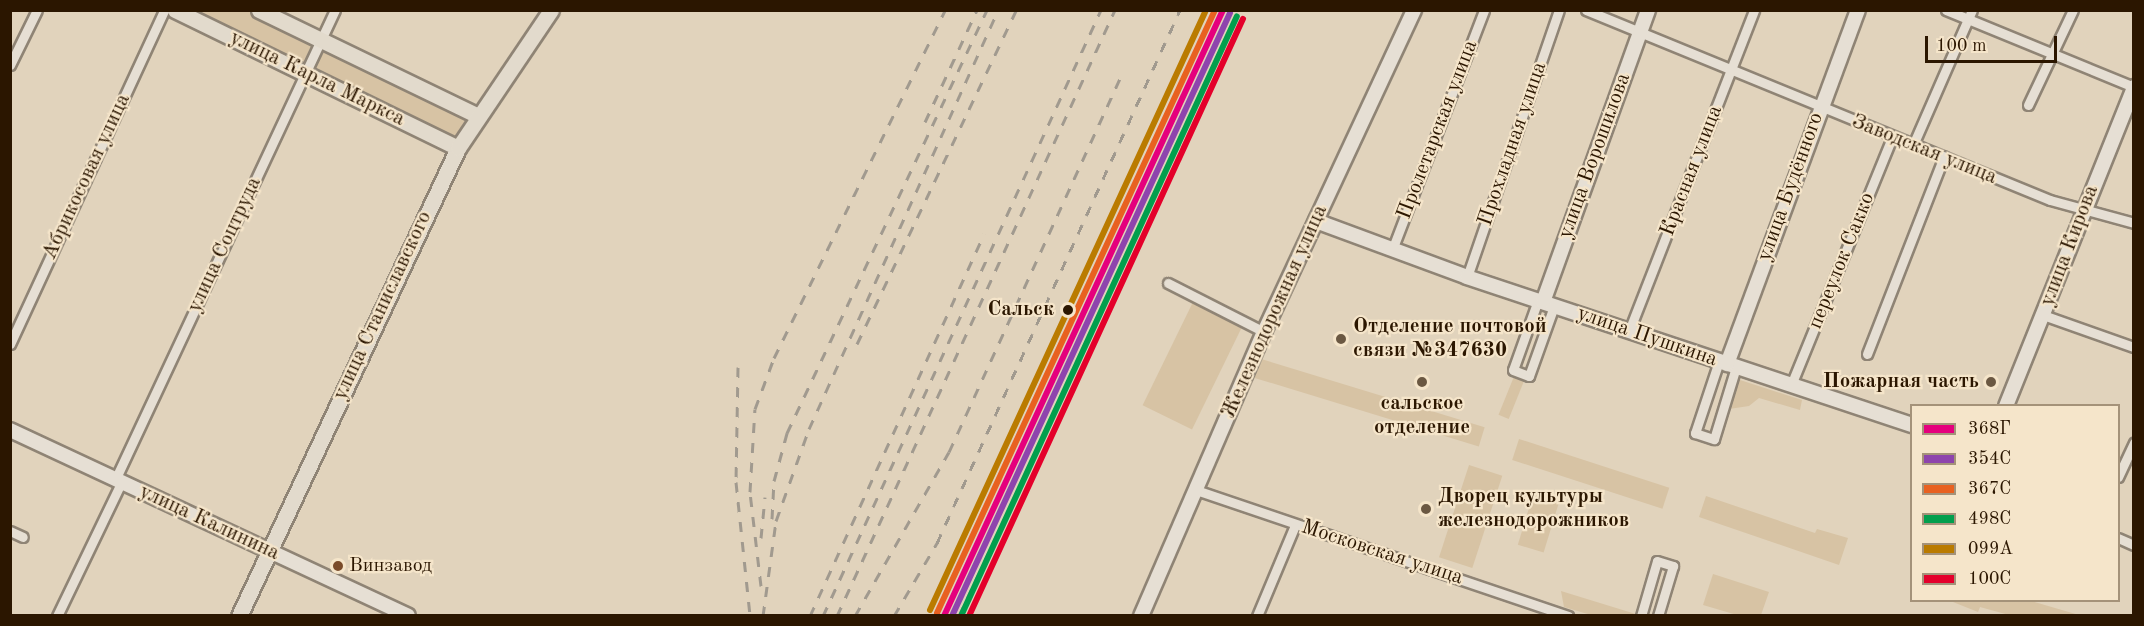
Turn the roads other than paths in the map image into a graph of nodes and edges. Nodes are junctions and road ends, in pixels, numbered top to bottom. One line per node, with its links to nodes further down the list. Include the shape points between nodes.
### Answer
1 (36, 10): 20 (street)
2 (164, 10): 41 (street, Абрикосовая улица)
3 (175, 10): 22 (main road, улица Карла Маркса)
4 (259, 10): 18 (main road, улица Карла Маркса)
5 (335, 10): 18 (street, улица Соцтруда)
6 (551, 10): 26 (main road, улица Станиславского)
7 (1414, 10): 32 (main road, Железнодорожная улица)
8 (1484, 10): 34 (street, Пролетарская улица)
9 (1559, 10): 35 (street, Прохладная улица)
10 (1586, 10): 17 (street, Заводская улица)
11 (1648, 10): 17 (main road, улица Ворошилова)
12 (1754, 10): 21 (street, Красная улица)
13 (1858, 10): 25 (main road, улица Будённого)
14 (1946, 10): 16 (street)
15 (2073, 10): 19 (street)
16 (1970, 15): 19 (street); 28 (street)
17 (1640, 33): 21 (street, Заводская улица); 37 (main road, улица Ворошилова)
18 (321, 40): 22 (street, улица Соцтруда); 26 (main road, улица Карла Маркса)
19 (2053, 54): 23 (street); 24 (street)
20 (10, 65)
21 (1731, 70): 25 (street, Заводская улица); 39 (street, Красная улица)
22 (306, 73): 29 (main road, улица Карла Маркса); 51 (street, улица Соцтруда)
23 (2133, 87): 31 (main road, улица Кирова)
24 (2028, 105)
25 (1819, 108): 27 (street, Заводская улица); 44 (main road, улица Будённого)
26 (478, 116): 29 (main road, улица Станиславского)
27 (1892, 136): 28 (street, Заводская улица); 45 (street, переулок Сакко)
28 (1913, 145): 30 (street, Заводская улица)
29 (458, 148): 56 (main road, улица Станиславского)
30 (1944, 157): 31 (street, Заводская улица, via 2050,200); 43 (street)
31 (2084, 208): 33 (street, Заводская улица); 38 (main road, улица Кирова)
32 (1316, 221): 34 (main road, улица Пушкина); 40 (main road, Железнодорожная улица)
33 (2133, 223)
34 (1392, 250): 35 (main road, улица Пушкина)
35 (1467, 277): 37 (main road, улица Пушкина)
36 (1168, 283): 40 (street)
37 (1545, 303): 37 (street, улица Ворошилова, via 1529,376 1513,370); 39 (main road, улица Пушкина)
38 (2043, 315): 42 (street); 46 (main road, улица Кирова)
39 (1629, 331): 44 (main road, улица Пушкина)
40 (1264, 332): 52 (main road, Железнодорожная улица)
41 (10, 344)
42 (2133, 346)
43 (1867, 354)
44 (1727, 364): 44 (street, улица Будённого, via 1695,433 1714,439); 45 (main road, улица Пушкина)
45 (1791, 385): 47 (main road, улица Пушкина)
46 (2006, 404)
47 (1910, 426)
48 (10, 430): 51 (main road, улица Калинина)
49 (2133, 443): 50 (street)
50 (2120, 472)
51 (118, 481): 56 (main road, улица Калинина); 57 (street, улица Соцтруда)
52 (1196, 490): 53 (street, Московская улица); 60 (main road, Железнодорожная улица)
53 (1295, 525): 61 (street); 62 (street, Московская улица)
54 (10, 531): 55 (street)
55 (23, 537)
56 (270, 550): 58 (main road, улица Станиславского); 59 (main road, улица Калинина)
57 (57, 615)
58 (239, 615)
59 (408, 615)
60 (1141, 615)
61 (1257, 615)
62 (1568, 615)
63 (1641, 615): 64 (street, via 1657,561 1672,566)
64 (1658, 615)

